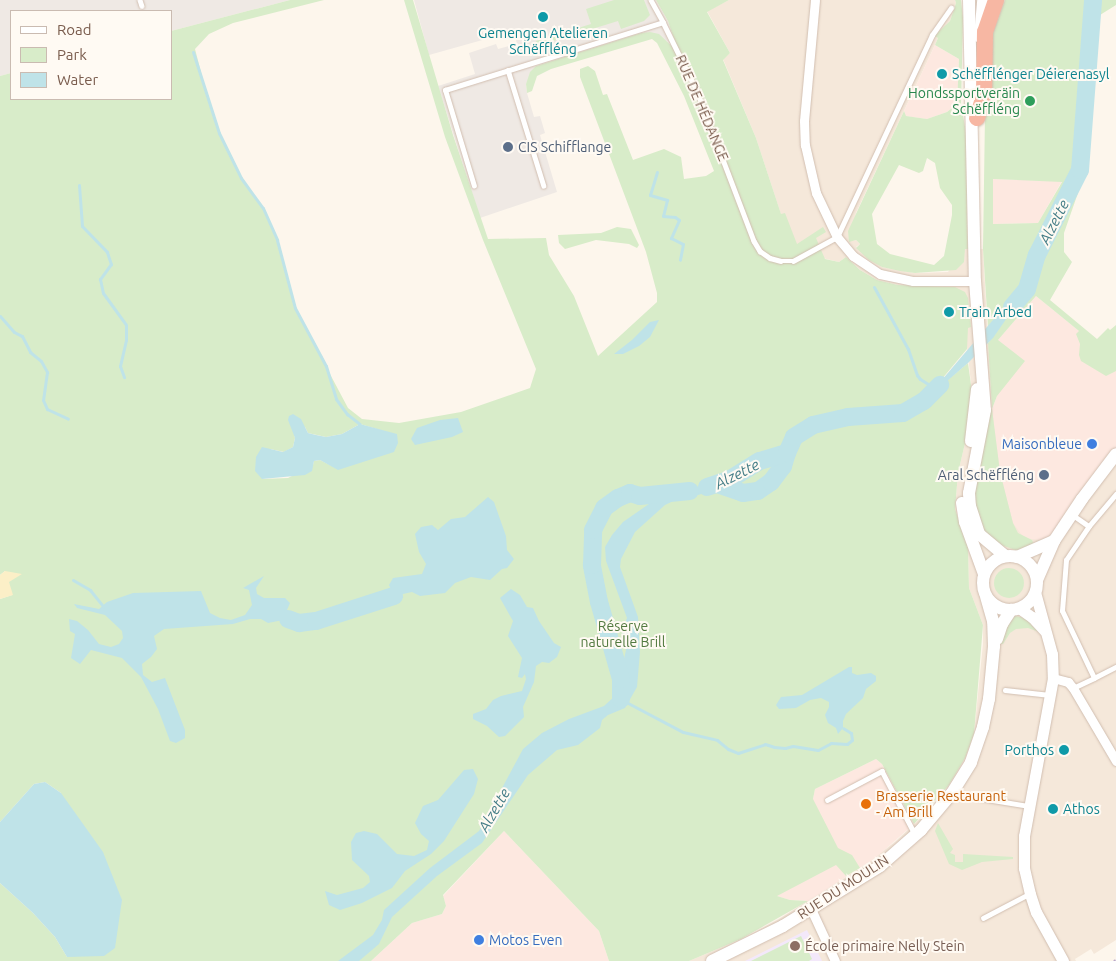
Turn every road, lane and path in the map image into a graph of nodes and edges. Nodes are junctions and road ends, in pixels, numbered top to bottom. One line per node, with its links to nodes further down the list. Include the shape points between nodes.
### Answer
1 (140, 0): 7 (lane)
2 (651, 0): 9 (lane, RUE DE HÉDANGE)
3 (815, 0): 15 (street, via 804,121 805,145 816,193)
4 (969, 0): 14 (main road)
5 (983, 0): 11 (main road)
6 (996, 0): 11 (highway, via 985,32 984,95)
7 (142, 6)
8 (951, 8): 15 (lane, via 932,35)
9 (663, 22): 10 (lane); 15 (lane, RUE DE HÉDANGE, via 696,90 760,251 781,261 793,260)
10 (508, 70): 12 (lane, via 445,90); 13 (lane)
11 (977, 118): 14 (main road)
12 (474, 186)
13 (544, 186)
14 (974, 215): 16 (main road)
15 (837, 237): 16 (street, via 853,256 880,274 913,281)
16 (975, 280): 17 (main road)
17 (980, 359): 23 (main road, via 985,410 970,484 970,506 979,534); 24 (main road, via 973,434 961,493 965,522)
18 (1116, 454): 20 (main road)
19 (1116, 494): 21 (lane)
20 (1072, 514): 21 (lane); 22 (main road)
21 (1089, 526): 32 (lane, via 1066,560 1062,611)
22 (1054, 541): 23 (main road); 25 (main road)
23 (1011, 557): 24 (main road, via 992,562); 25 (main road, via 1030,566)
24 (984, 574): 26 (main road)
25 (1036, 586): 27 (main road, via 1032,599); 28 (street)
26 (986, 596): 27 (main road, via 996,607); 29 (main road, via 993,621)
27 (1015, 609): 28 (street, via 1032,617); 29 (main road, via 1002,624)
28 (1046, 631): 31 (street, via 1052,654)
29 (994, 646): 40 (main road, RUE DU MOULIN, via 985,720 971,762 952,793)
30 (1116, 667): 32 (lane)
31 (1053, 678): 33 (street, via 1068,682); 35 (street)
32 (1094, 678): 33 (lane)
33 (1073, 688): 36 (street)
34 (1005, 690): 35 (lane)
35 (1051, 696): 39 (street)
36 (1116, 761)
37 (968, 796): 39 (lane)
38 (827, 800): 40 (lane, via 882,771)
39 (1030, 807): 41 (street, via 1024,854)
40 (916, 835): 42 (main road, RUE DU MOULIN, via 880,866)
41 (1030, 894): 43 (lane); 46 (street, via 1044,929)
42 (811, 909): 44 (main road, RUE DU MOULIN); 45 (street)
43 (983, 918)
44 (712, 961)
45 (835, 961)
46 (1063, 961)

